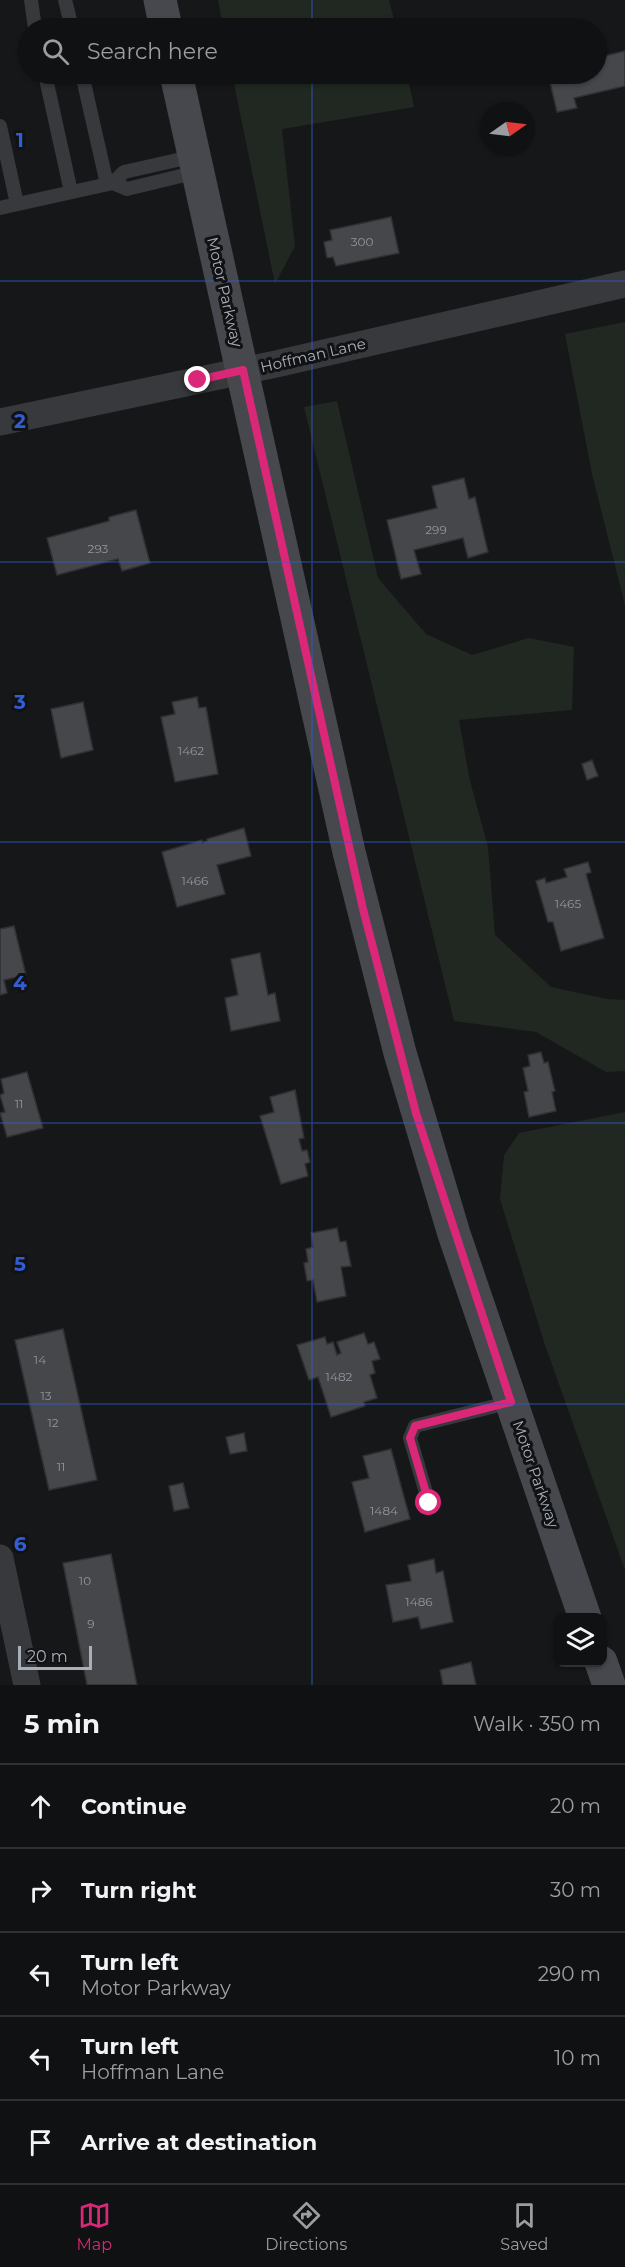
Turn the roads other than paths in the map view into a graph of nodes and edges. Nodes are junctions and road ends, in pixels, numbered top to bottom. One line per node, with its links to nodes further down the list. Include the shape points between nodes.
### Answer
1 (31, 0): 4 (lane)
2 (65, 0): 5 (lane)
3 (160, 0): 6 (main road)
4 (34, 18)
5 (70, 18)
6 (164, 18)
7 (47, 84): 13 (lane)
8 (85, 84): 12 (lane)
9 (178, 84): 11 (main road, Motor Parkway)
10 (0, 126): 14 (lane)
11 (197, 164): 12 (lane, via 124,172); 17 (main road, Motor Parkway)
12 (110, 183): 13 (lane)
13 (71, 192): 14 (lane)
14 (17, 204): 15 (lane)
15 (0, 208)
16 (625, 284): 17 (street, Hoffman Lane)
17 (243, 370): 18 (street, Hoffman Lane); 19 (main road, Motor Parkway, via 368,930 434,1172)
18 (0, 422)
19 (511, 1402): 20 (lane, via 415,1426 410,1438); 22 (main road, Motor Parkway)
20 (429, 1503)
21 (0, 1558): 24 (street)
22 (584, 1613)
23 (603, 1667): 25 (main road)
24 (27, 1685)
25 (609, 1685)

